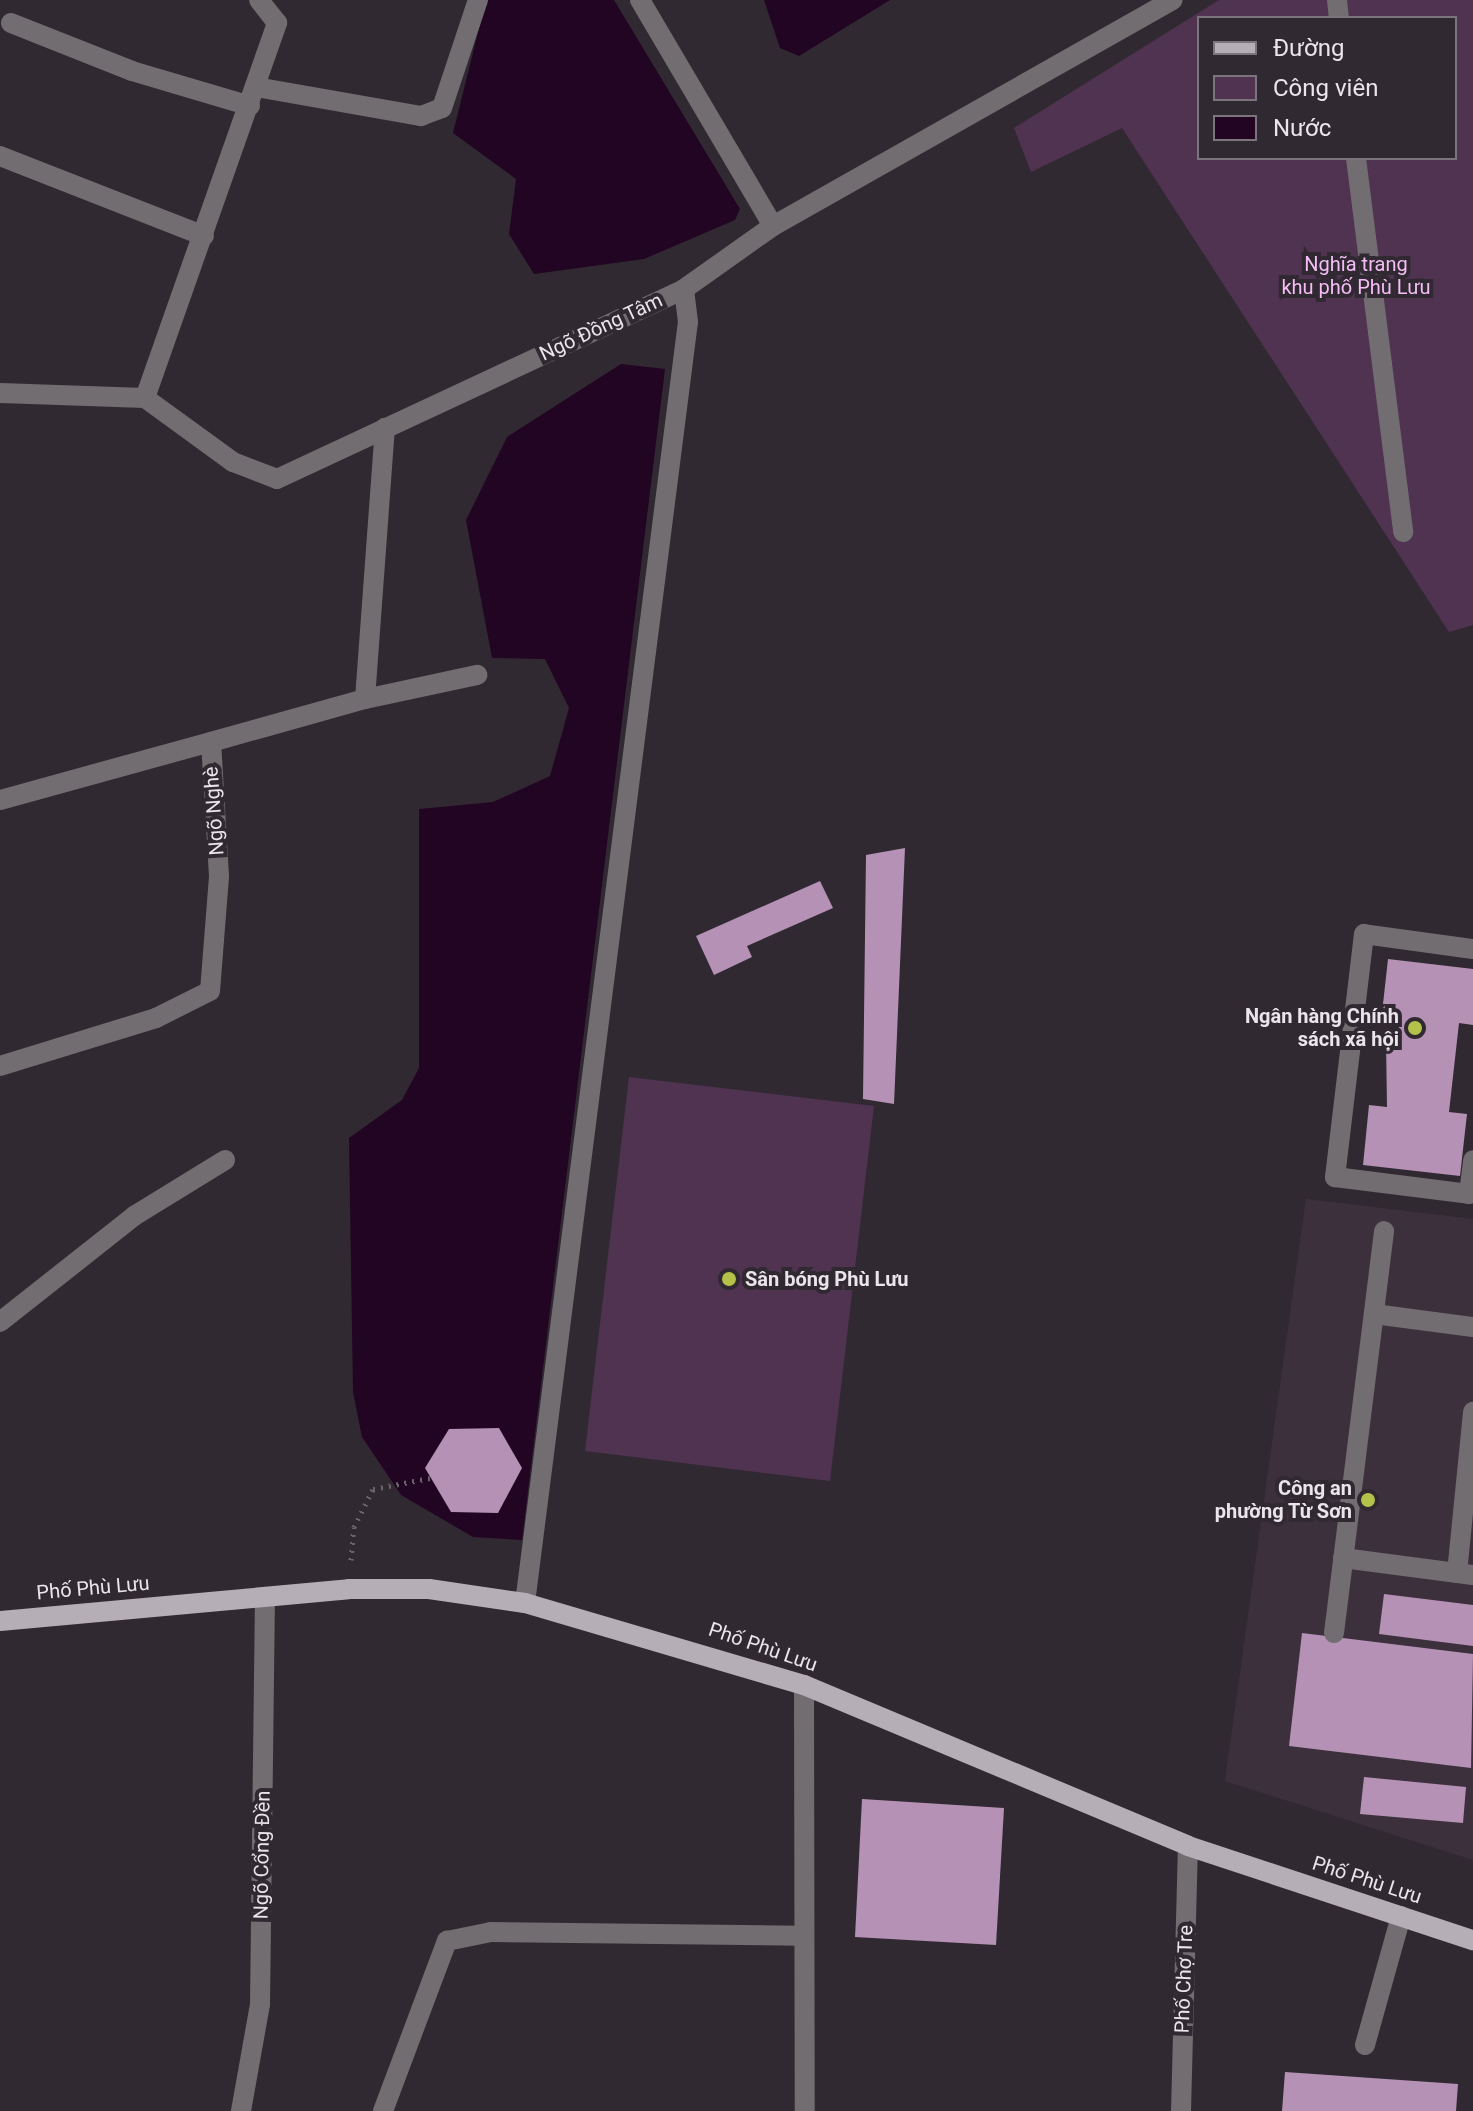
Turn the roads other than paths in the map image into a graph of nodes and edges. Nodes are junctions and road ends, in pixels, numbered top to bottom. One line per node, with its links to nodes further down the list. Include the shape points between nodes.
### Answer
1 (259, 0): 6 (street, via 277,23)
2 (478, 0): 6 (street, via 442,108 421,116)
3 (640, 0): 9 (street)
4 (1172, 0): 9 (street, Ngõ Đồng Tâm)
5 (11, 23): 6 (street, via 132,71)
6 (253, 96): 10 (street)
7 (0, 156): 10 (street)
8 (1356, 160): 15 (street)
9 (773, 226): 11 (street, Ngõ Đồng Tâm)
10 (204, 236): 13 (street)
11 (684, 289): 14 (street, Ngõ Đồng Tâm); 32 (street, via 684,354)
12 (0, 393): 13 (street)
13 (145, 398): 14 (street, Ngõ Đồng Tâm, via 233,462 277,479)
14 (385, 428): 17 (street)
15 (1403, 532)
16 (477, 675): 17 (street, Ngõ Nghè)
17 (365, 699): 18 (street, Ngõ Nghè)
18 (211, 742): 19 (street); 21 (street, Ngõ Nghè, via 219,876 210,991 156,1018)
19 (0, 800)
20 (1473, 949): 23 (street, via 1364,934 1335,1177 1469,1194)
21 (0, 1066)
22 (225, 1160): 26 (street, via 134,1216)
23 (1473, 1160)
24 (1384, 1231): 25 (street)
25 (1374, 1314): 27 (street); 29 (street)
26 (0, 1322)
27 (1473, 1327)
28 (1473, 1412): 30 (street)
29 (1343, 1558): 30 (street); 34 (street)
30 (1465, 1574)
31 (265, 1597): 32 (main road, Phố Phù Lưu, via 429,1589); 33 (main road, Phố Phù Lưu); 41 (street, Ngõ Cổng Đền, via 260,2004)
32 (525, 1603): 35 (main road, Phố Phù Lưu)
33 (0, 1621)
34 (1334, 1633)
35 (804, 1685): 36 (main road, Phố Phù Lưu); 38 (street)
36 (1188, 1846): 37 (main road, Phố Phù Lưu); 44 (street, Phố Chợ Tre)
37 (1401, 1916): 39 (main road, Phố Phù Lưu); 40 (street)
38 (802, 1936): 42 (street, via 491,1932 447,1941); 43 (street)
39 (1473, 1940)
40 (1365, 2045)
41 (241, 2111)
42 (383, 2111)
43 (805, 2111)
44 (1181, 2111)

